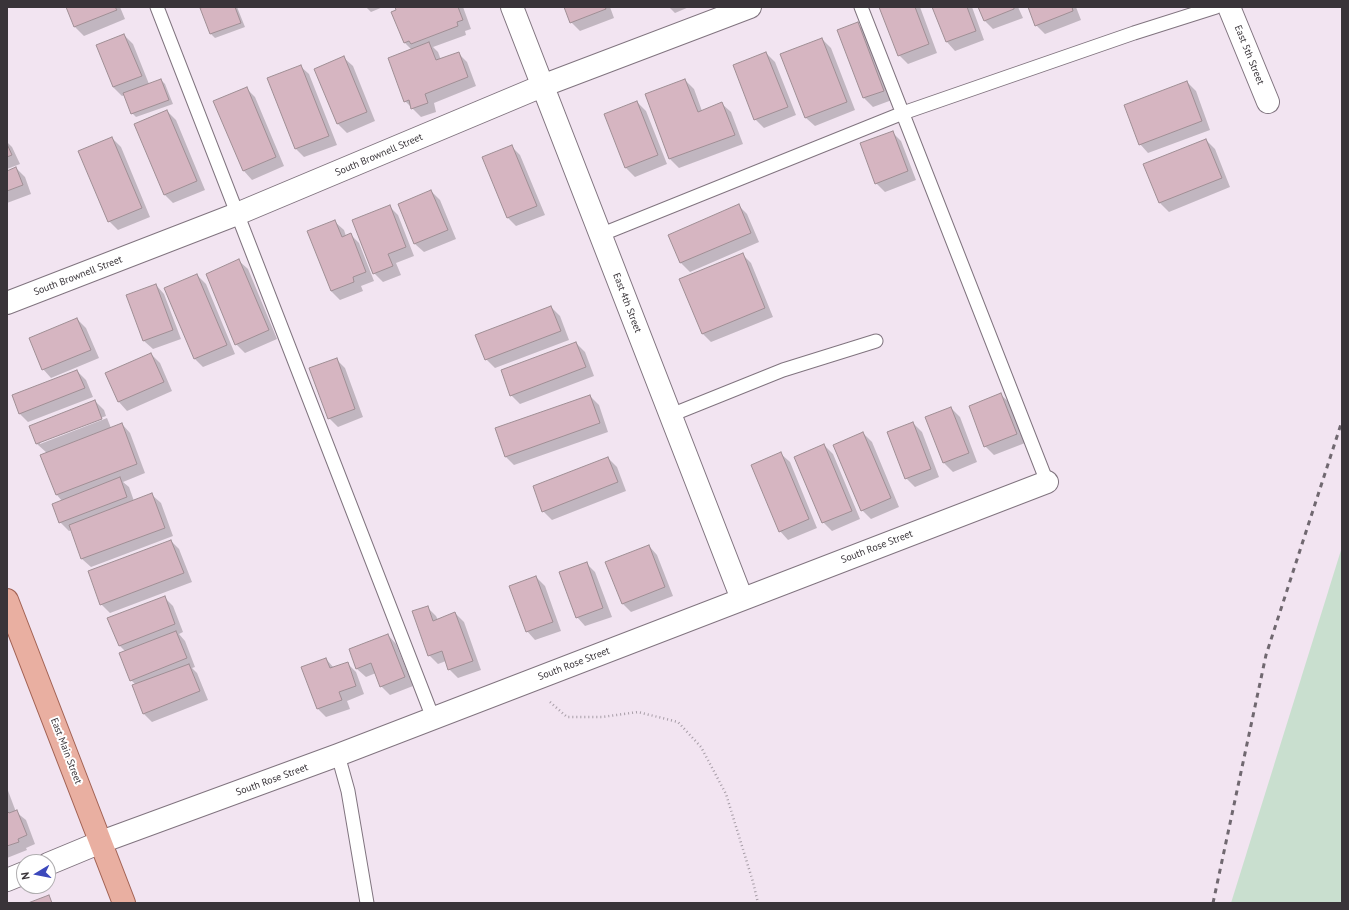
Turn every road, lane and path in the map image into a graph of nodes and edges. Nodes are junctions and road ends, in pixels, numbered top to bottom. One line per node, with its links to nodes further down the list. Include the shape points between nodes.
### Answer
1 (157, 7): 10 (lane)
2 (512, 7): 7 (street, East 4th Street)
3 (750, 7): 7 (street, South Brownell Street)
4 (861, 7): 9 (lane)
5 (1216, 7): 9 (lane)
6 (1229, 7): 8 (street, East 5th Street)
7 (542, 86): 10 (street, South Brownell Street); 11 (street, East 4th Street)
8 (1268, 102)
9 (903, 113): 11 (lane); 15 (lane)
10 (237, 214): 12 (street, South Brownell Street); 19 (lane)
11 (600, 234): 14 (street, East 4th Street)
12 (7, 303)
13 (876, 341): 14 (lane, via 783,370)
14 (671, 415): 16 (street, East 4th Street)
15 (1046, 482): 16 (street, South Rose Street)
16 (742, 599): 18 (street, South Rose Street)
17 (7, 600): 21 (main road, East Main Street)
18 (527, 682): 19 (street, South Rose Street); 25 (path, via 567,717 602,717 638,712 678,722 701,747 726,794 754,882)
19 (433, 718): 20 (street, South Rose Street)
20 (338, 755): 21 (street, South Rose Street); 24 (lane, via 348,791)
21 (101, 842): 22 (street, South Rose Street); 23 (main road, East Main Street)
22 (56, 861)
23 (124, 903)
24 (367, 903)
25 (758, 903)

